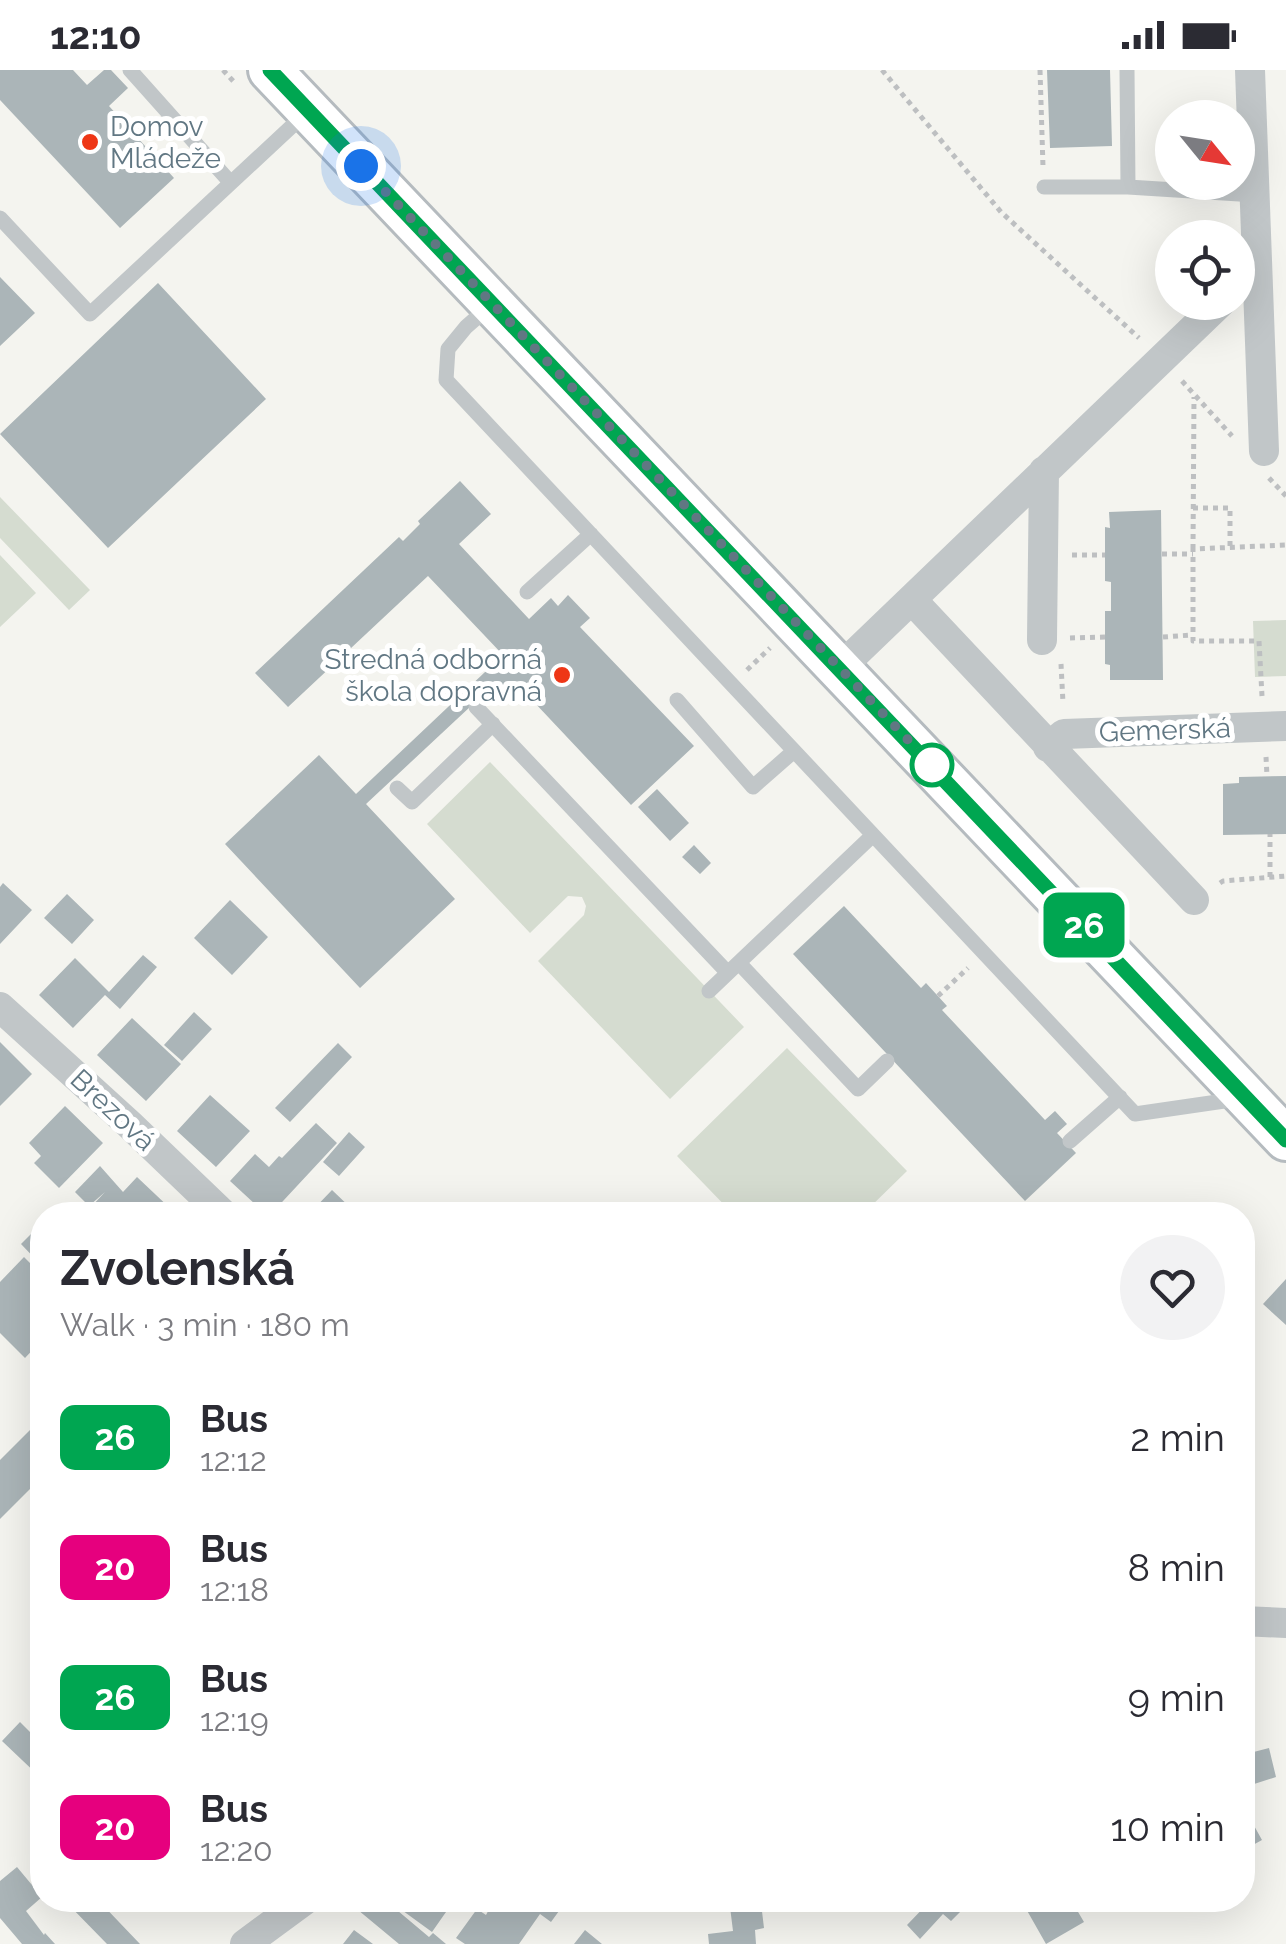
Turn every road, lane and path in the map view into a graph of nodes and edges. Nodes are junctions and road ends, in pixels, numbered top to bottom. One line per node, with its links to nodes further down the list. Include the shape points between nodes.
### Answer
1 (130, 70): 9 (lane)
2 (270, 70): 8 (street)
3 (882, 70): 17 (path, via 1001,212)
4 (1040, 70): 10 (path)
5 (1127, 70): 11 (lane)
6 (1250, 70): 7 (street)
7 (1251, 100)
8 (309, 110): 9 (lane); 14 (street)
9 (230, 182): 13 (lane, via 90,314)
10 (1044, 187): 11 (lane)
11 (1128, 187): 12 (lane)
12 (1155, 189)
13 (0, 218)
14 (492, 304): 23 (lane, via 448,349 446,380); 36 (street)
15 (1203, 320): 17 (street)
16 (1250, 320): 19 (street)
17 (1163, 360): 18 (path); 20 (street)
18 (1194, 394): 19 (path); 22 (path)
19 (1257, 457): 21 (path)
20 (1044, 471): 31 (street); 35 (street)
21 (1286, 496)
22 (1194, 508): 25 (path, via 1230,508); 26 (path)
23 (591, 534): 30 (lane); 37 (lane)
24 (1286, 546): 25 (path)
25 (1230, 548): 26 (path)
26 (1193, 551): 27 (path); 32 (path)
27 (1162, 554)
28 (1105, 555): 29 (path)
29 (1060, 556)
30 (527, 592)
31 (912, 600): 36 (street); 42 (street, Gemerská)
32 (1192, 635): 33 (path); 41 (path, via 1193,641 1259,640)
33 (1163, 637)
34 (770, 648): 37 (path)
35 (1052, 649): 42 (path)
36 (840, 668): 56 (street)
37 (732, 684): 43 (lane)
38 (676, 700): 43 (lane, via 753,787)
39 (476, 707): 40 (lane)
40 (492, 724): 44 (lane, via 412,802); 50 (lane)
41 (1275, 726): 42 (street, Gemerská)
42 (1056, 740): 48 (street, Gemerská)
43 (794, 751): 46 (lane)
44 (397, 788)
45 (1270, 834): 47 (path)
46 (873, 835): 49 (lane); 50 (lane)
47 (1270, 877)
48 (1194, 900)
49 (984, 952): 52 (path); 55 (lane)
50 (733, 968): 51 (lane); 54 (lane, via 858,1088)
51 (709, 991)
52 (938, 996)
53 (0, 1007): 59 (street, Brezová)
54 (887, 1061)
55 (1120, 1097): 56 (lane, via 1136,1114); 58 (lane)
56 (1246, 1097): 57 (street)
57 (1286, 1140)
58 (1070, 1142)
59 (210, 1202)
60 (1255, 1622): 61 (street)
61 (1286, 1623)
62 (289, 1912): 64 (street)
63 (298, 1912): 65 (street)
64 (245, 1944)
65 (279, 1944)

